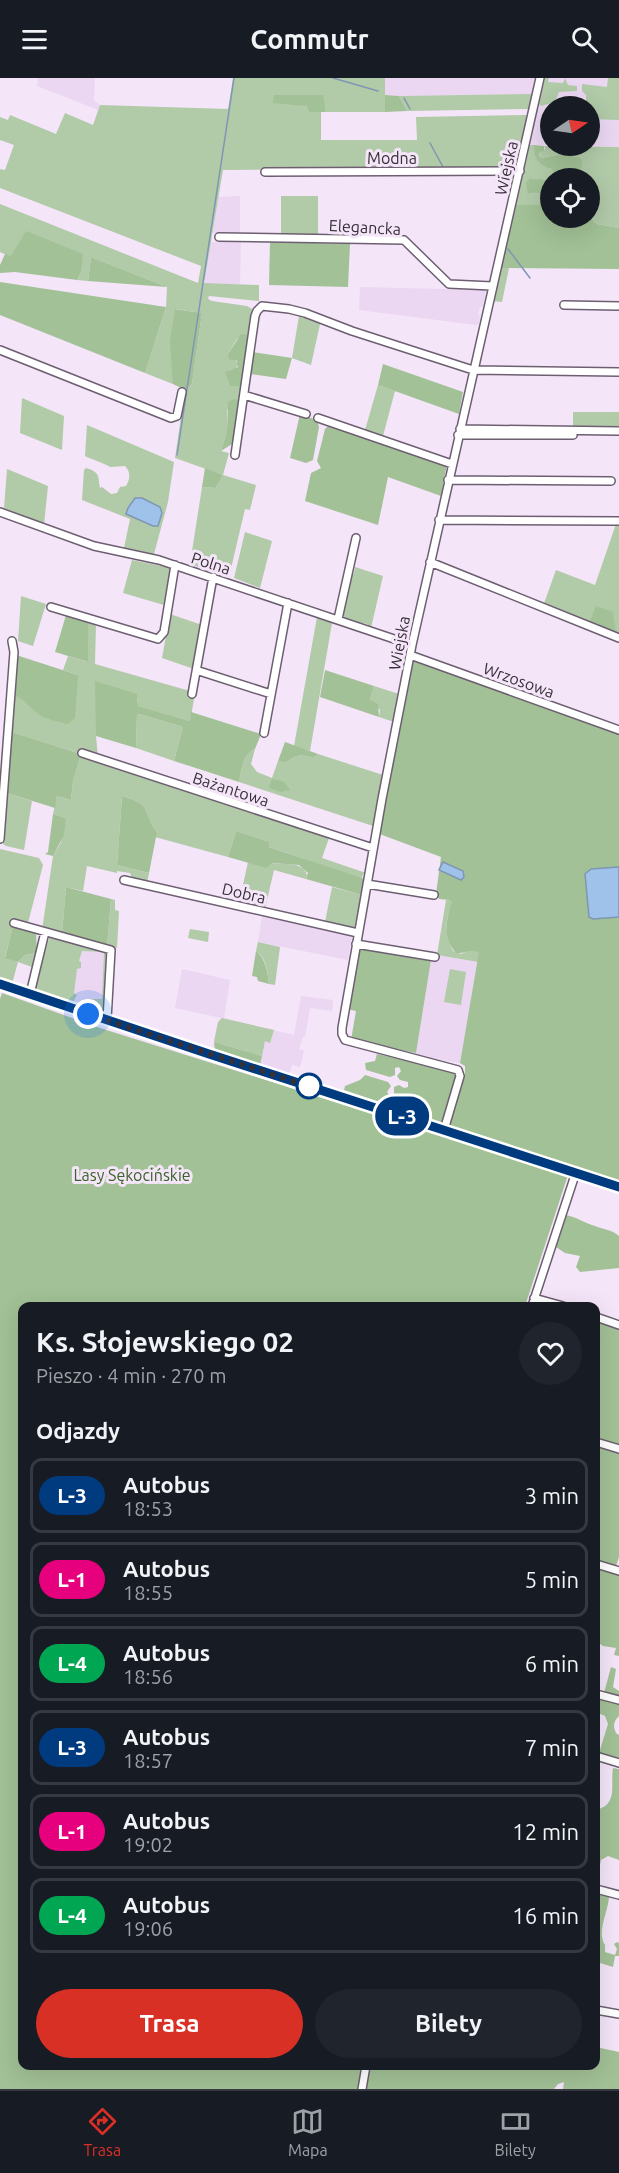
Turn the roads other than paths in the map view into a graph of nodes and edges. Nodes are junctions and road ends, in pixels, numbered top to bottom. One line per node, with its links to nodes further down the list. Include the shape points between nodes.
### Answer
1 (540, 78): 2 (street, Wiejska)
2 (520, 171): 3 (street, Modna); 5 (street, Wiejska)
3 (265, 172)
4 (219, 237): 5 (street, Elegancka, via 404,240 449,284)
5 (492, 286): 9 (street, Wiejska)
6 (564, 305): 7 (street)
7 (619, 306)
8 (0, 350): 11 (street, via 171,418 177,416)
9 (473, 370): 10 (street); 12 (street, via 297,311 266,306 259,308 255,316); 16 (street, Wiejska)
10 (619, 372)
11 (182, 392)
12 (244, 395): 13 (street); 18 (street)
13 (306, 414)
14 (318, 418): 19 (street)
15 (619, 431): 16 (street)
16 (459, 432): 17 (street); 19 (street, Wiejska)
17 (586, 435)
18 (235, 455)
19 (452, 464): 20 (street, Wiejska)
20 (448, 480): 21 (street); 23 (street, Wiejska)
21 (611, 481)
22 (0, 512): 27 (street, Polna, via 94,546)
23 (439, 520): 24 (street); 26 (street, Wiejska)
24 (619, 521)
25 (356, 538): 31 (street)
26 (430, 562): 32 (street); 34 (street, Wiejska)
27 (175, 565): 28 (street, Polna); 30 (street, via 164,632 158,639)
28 (213, 577): 29 (street, Polna); 38 (street)
29 (288, 603): 31 (street, Polna); 37 (street)
30 (51, 607)
31 (338, 619): 34 (street, Polna)
32 (619, 638)
33 (12, 641): 42 (street)
34 (412, 645): 35 (street, Wiejska)
35 (410, 656): 39 (street, Wrzosowa); 43 (street, Wiejska)
36 (199, 671): 37 (street)
37 (271, 693): 40 (street)
38 (192, 694)
39 (619, 730)
40 (264, 733)
41 (82, 753): 43 (street, Bażantowa)
42 (0, 838)
43 (372, 848): 45 (street, Wiejska)
44 (124, 880): 49 (street, Dobra)
45 (367, 884): 46 (street); 49 (street, Wiejska)
46 (434, 895)
47 (14, 923): 48 (street)
48 (45, 932): 53 (street); 54 (street, via 111,950)
49 (358, 933): 50 (street, Wiejska)
50 (356, 944): 51 (street); 55 (street, Wiejska, via 343,1039 458,1070 460,1076)
51 (435, 957)
52 (1, 986): 53 (street)
53 (30, 994): 54 (street)
54 (107, 1020): 55 (street)
55 (444, 1130): 56 (street)
56 (576, 1172): 57 (street); 58 (street)
57 (619, 1187)
58 (534, 1298): 59 (street); 60 (street)
59 (533, 1302)
60 (548, 1302)
61 (600, 1318): 62 (street)
62 (619, 1325)
63 (600, 1443): 64 (street)
64 (619, 1449)
65 (600, 1565): 66 (street)
66 (619, 1571)
67 (600, 1695): 68 (street)
68 (619, 1700)
69 (600, 1757): 70 (street)
70 (619, 1763)
71 (600, 1890): 72 (street)
72 (619, 1894)
73 (600, 2011): 74 (street)
74 (619, 2014)
75 (365, 2070): 76 (street)
76 (362, 2089)

